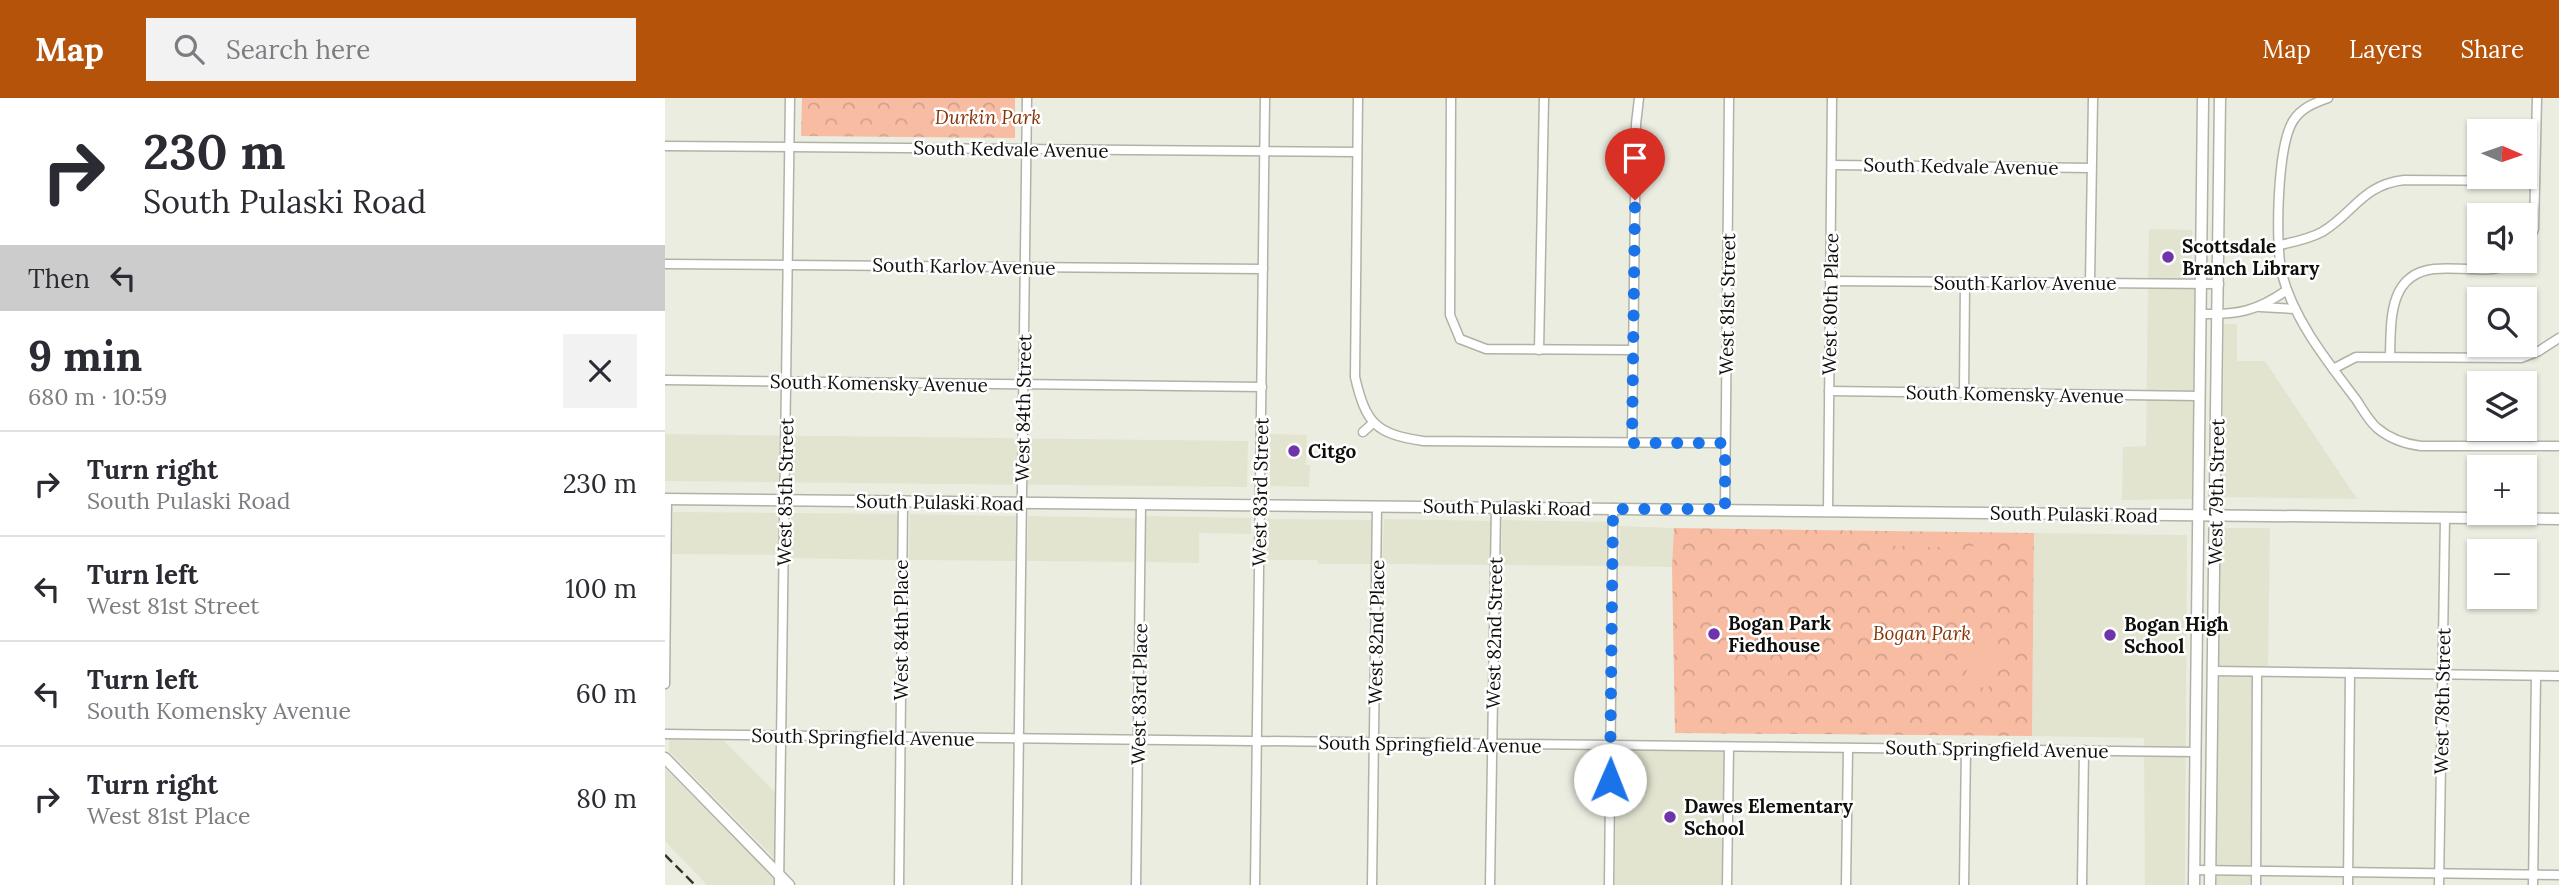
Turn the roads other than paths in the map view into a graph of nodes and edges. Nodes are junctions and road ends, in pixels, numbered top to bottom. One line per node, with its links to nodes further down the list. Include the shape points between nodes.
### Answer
1 (790, 98): 17 (street, West 85th Street)
2 (1027, 98): 18 (street, West 84th Street)
3 (1265, 98): 19 (street, West 83rd Street)
4 (1358, 98): 20 (street)
5 (1451, 98): 41 (street, via 1450,315 1457,342 1486,349)
6 (1544, 98): 41 (street)
7 (1639, 98): 42 (street)
8 (1729, 98): 55 (street, West 81st Street)
9 (1832, 98): 21 (street, West 80th Place)
10 (2093, 98): 22 (street)
11 (2203, 98): 33 (main road, West 79th Street)
12 (2220, 98): 34 (main road, West 79th Street)
13 (2328, 98): 24 (street, via 2301,111 2286,138 2281,160)
14 (2537, 98): 15 (street)
15 (2536, 119)
16 (665, 146): 17 (street, South Kedvale Avenue)
17 (789, 147): 18 (street, South Kedvale Avenue); 26 (street, West 85th Street)
18 (1026, 149): 19 (street, South Kedvale Avenue); 27 (street, West 84th Street)
19 (1264, 152): 20 (street, South Kedvale Avenue); 28 (street, West 83rd Street)
20 (1357, 152): 52 (street, via 1355,377 1360,400)
21 (1832, 165): 22 (street, South Kedvale Avenue); 30 (street, West 80th Place)
22 (2091, 168): 32 (street)
23 (2467, 180): 24 (street, via 2391,183 2356,201 2320,233)
24 (2280, 245): 35 (street)
25 (665, 264): 26 (street, South Karlov Avenue)
26 (788, 265): 27 (street, South Karlov Avenue); 46 (street, West 85th Street)
27 (1025, 267): 28 (street, South Karlov Avenue); 47 (street, West 84th Street)
28 (1263, 269): 48 (street, West 83rd Street)
29 (2467, 270): 43 (street, via 2433,269 2400,286 2394,300)
30 (1830, 281): 31 (street, South Karlov Avenue); 49 (street, West 80th Place)
31 (1965, 283): 32 (street, South Karlov Avenue); 50 (street)
32 (2090, 283): 33 (street, South Karlov Avenue)
33 (2201, 284): 34 (street, South Karlov Avenue); 38 (main road, West 79th Street)
34 (2219, 284): 39 (main road, West 79th Street)
35 (2287, 290): 36 (street); 37 (street)
36 (2260, 307): 37 (street); 39 (street)
37 (2295, 309): 44 (street)
38 (2201, 314): 39 (street); 51 (main road, West 79th Street)
39 (2219, 314): 69 (main road, West 79th Street)
40 (2559, 338): 43 (street, via 2521,358)
41 (1539, 350): 42 (street)
42 (1633, 350): 54 (street)
43 (2390, 357): 44 (street, via 2356,357)
44 (2333, 369): 56 (street, via 2375,426 2407,444)
45 (665, 380): 46 (street, South Komensky Avenue)
46 (786, 382): 47 (street, South Komensky Avenue); 58 (street, West 85th Street)
47 (1023, 384): 48 (street, South Komensky Avenue); 60 (street, West 84th Street)
48 (1262, 387): 62 (street, West 83rd Street)
49 (1829, 391): 50 (street, South Komensky Avenue); 67 (street, West 80th Place)
50 (1964, 393): 51 (street, South Komensky Avenue)
51 (2200, 397): 68 (main road, West 79th Street)
52 (1373, 423): 53 (street); 54 (street, via 1391,436 1423,441)
53 (1363, 432)
54 (1632, 443): 55 (street)
55 (1725, 443): 66 (street, West 81st Street)
56 (2559, 446)
57 (666, 499): 58 (main road, South Pulaski Road); 76 (street)
58 (785, 501): 59 (main road, South Pulaski Road); 81 (street, West 85th Street)
59 (903, 501): 60 (main road, South Pulaski Road); 82 (street, West 84th Place)
60 (1022, 503): 61 (main road, South Pulaski Road); 83 (street, West 84th Street)
61 (1141, 504): 62 (main road, South Pulaski Road); 84 (street, West 83rd Place)
62 (1260, 505): 63 (main road, South Pulaski Road); 85 (street, West 83rd Street)
63 (1377, 506): 64 (main road, South Pulaski Road); 86 (street, West 82nd Place)
64 (1496, 507): 65 (main road, South Pulaski Road); 87 (street, West 82nd Street)
65 (1613, 509): 66 (main road, South Pulaski Road); 88 (street)
66 (1725, 509): 67 (main road, South Pulaski Road)
67 (1828, 510): 68 (main road, South Pulaski Road)
68 (2199, 515): 69 (main road, South Pulaski Road); 93 (main road, West 79th Street)
69 (2216, 515): 70 (main road, South Pulaski Road); 72 (main road, West 79th Street)
70 (2445, 518): 71 (main road, South Pulaski Road); 75 (street, West 78th Street)
71 (2559, 519)
72 (2213, 671): 73 (street); 96 (main road, West 79th Street)
73 (2257, 672): 74 (street); 97 (street)
74 (2350, 673): 75 (street); 98 (street)
75 (2442, 674): 77 (street); 99 (street, West 78th Street)
76 (665, 675): 79 (street)
77 (2536, 676): 78 (street); 100 (street)
78 (2559, 676)
79 (665, 684)
80 (665, 734): 81 (street, South Springfield Avenue)
81 (781, 736): 82 (street, South Springfield Avenue); 102 (street, West 85th Street)
82 (901, 737): 83 (street, South Springfield Avenue); 104 (street, West 84th Place)
83 (1019, 738): 84 (street, South Springfield Avenue); 105 (street, West 84th Street)
84 (1138, 739): 85 (street, South Springfield Avenue); 106 (street, West 83rd Place)
85 (1257, 742): 86 (street, South Springfield Avenue); 107 (street, West 83rd Street)
86 (1374, 743): 87 (street, South Springfield Avenue); 108 (street, West 82nd Place)
87 (1492, 744): 88 (street, South Springfield Avenue); 109 (street, West 82nd Street)
88 (1611, 746): 89 (street, South Springfield Avenue); 110 (street)
89 (1730, 747): 90 (street, South Springfield Avenue); 111 (street)
90 (1848, 748): 91 (street, South Springfield Avenue); 112 (street)
91 (1966, 749): 92 (street, South Springfield Avenue); 113 (street)
92 (2084, 750): 93 (street, South Springfield Avenue); 114 (street)
93 (2195, 752): 95 (main road, West 79th Street)
94 (665, 758): 102 (main road)
95 (2194, 870): 96 (street); 115 (main road, West 79th Street)
96 (2210, 871): 97 (street); 116 (main road, West 79th Street)
97 (2256, 871): 98 (street); 117 (street)
98 (2348, 873): 99 (street); 118 (street)
99 (2439, 874): 100 (street); 119 (street, West 78th Street)
100 (2533, 875): 101 (street); 120 (street)
101 (2559, 875)
102 (779, 879): 103 (main road)
103 (789, 885)
104 (899, 885)
105 (1017, 885)
106 (1136, 885)
107 (1255, 885)
108 (1372, 885)
109 (1490, 885)
110 (1609, 885)
111 (1727, 885)
112 (1846, 885)
113 (1964, 885)
114 (2082, 885)
115 (2194, 885)
116 (2210, 885)
117 (2256, 885)
118 (2348, 885)
119 (2439, 885)
120 (2533, 885)

